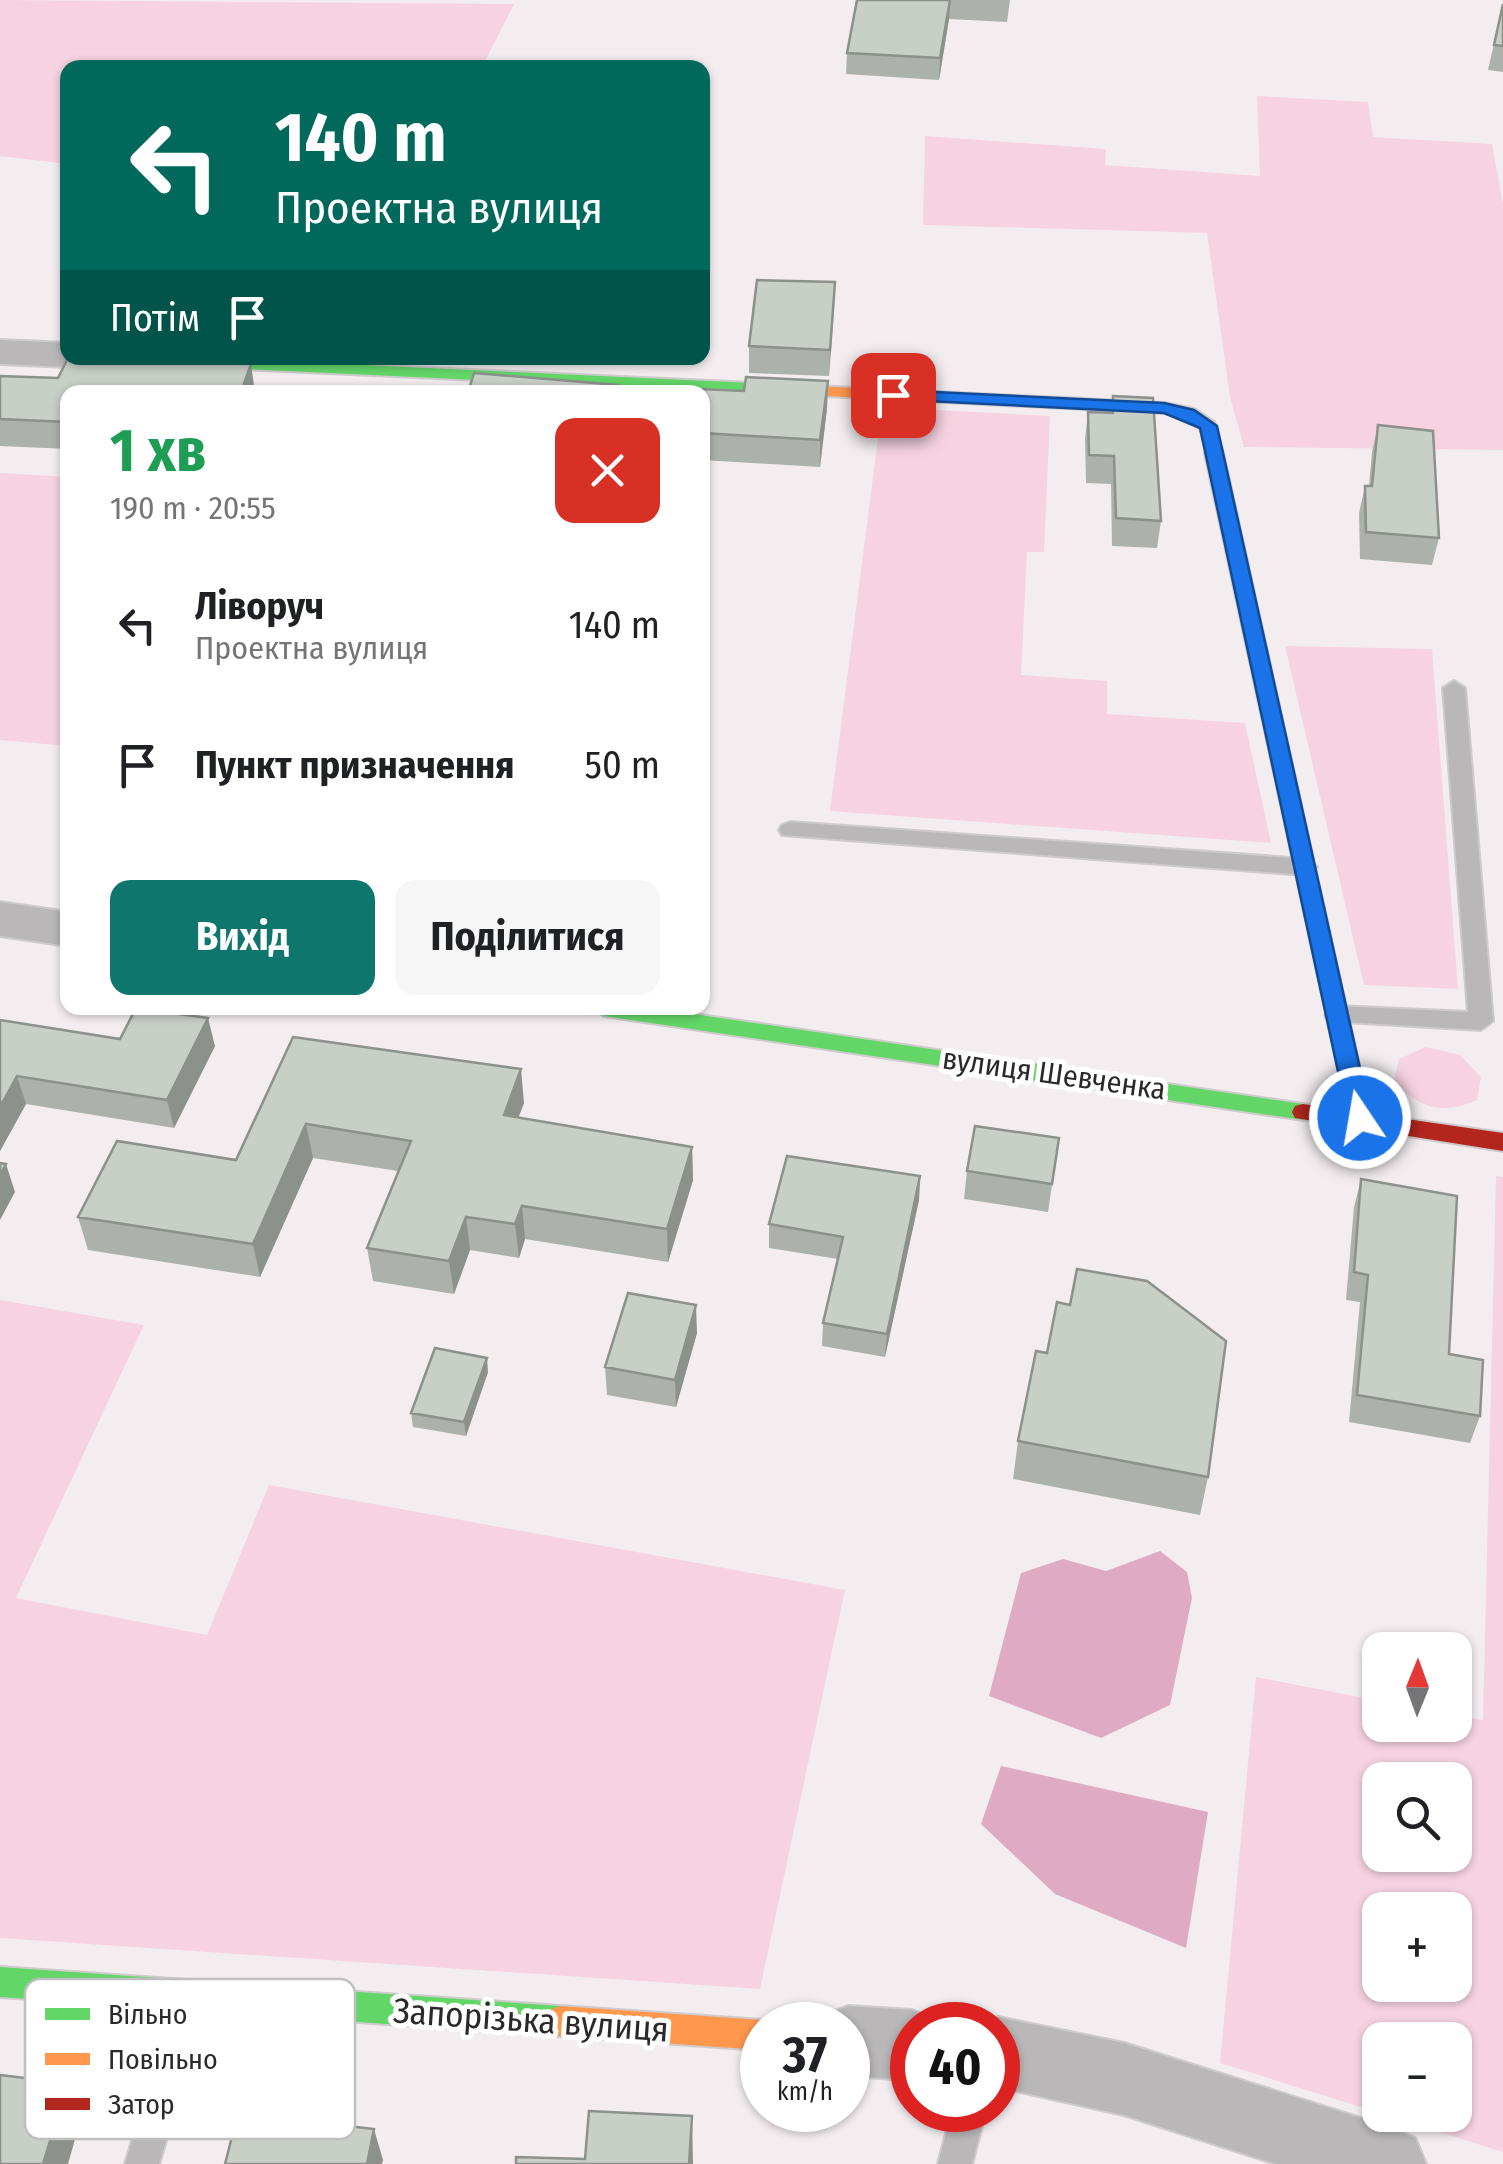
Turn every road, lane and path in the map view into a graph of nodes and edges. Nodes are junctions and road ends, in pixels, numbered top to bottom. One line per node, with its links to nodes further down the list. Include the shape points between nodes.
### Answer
1 (0, 352): 2 (street)
2 (60, 355)
3 (263, 365): 4 (street)
4 (682, 385)
5 (710, 386): 8 (street, via 1164,408 1208,426)
6 (1454, 688): 12 (lane, via 1482,1021)
7 (790, 830): 8 (lane)
8 (1305, 868): 12 (street)
9 (0, 919): 10 (street)
10 (60, 928)
11 (652, 1015): 13 (street, вулиця Шевченка)
12 (1338, 1015): 13 (street)
13 (1360, 1118): 14 (street, вулиця Шевченка)
14 (1503, 1142)
15 (0, 1982): 16 (street, Запорізька вулиця)
16 (25, 1984)
17 (355, 2008): 18 (street, Запорізька вулиця)
18 (740, 2034)
19 (1020, 2057): 22 (street, via 1124,2079)
20 (963, 2132): 24 (lane)
21 (149, 2139): 23 (lane)
22 (1368, 2161)
23 (142, 2164)
24 (955, 2164)

